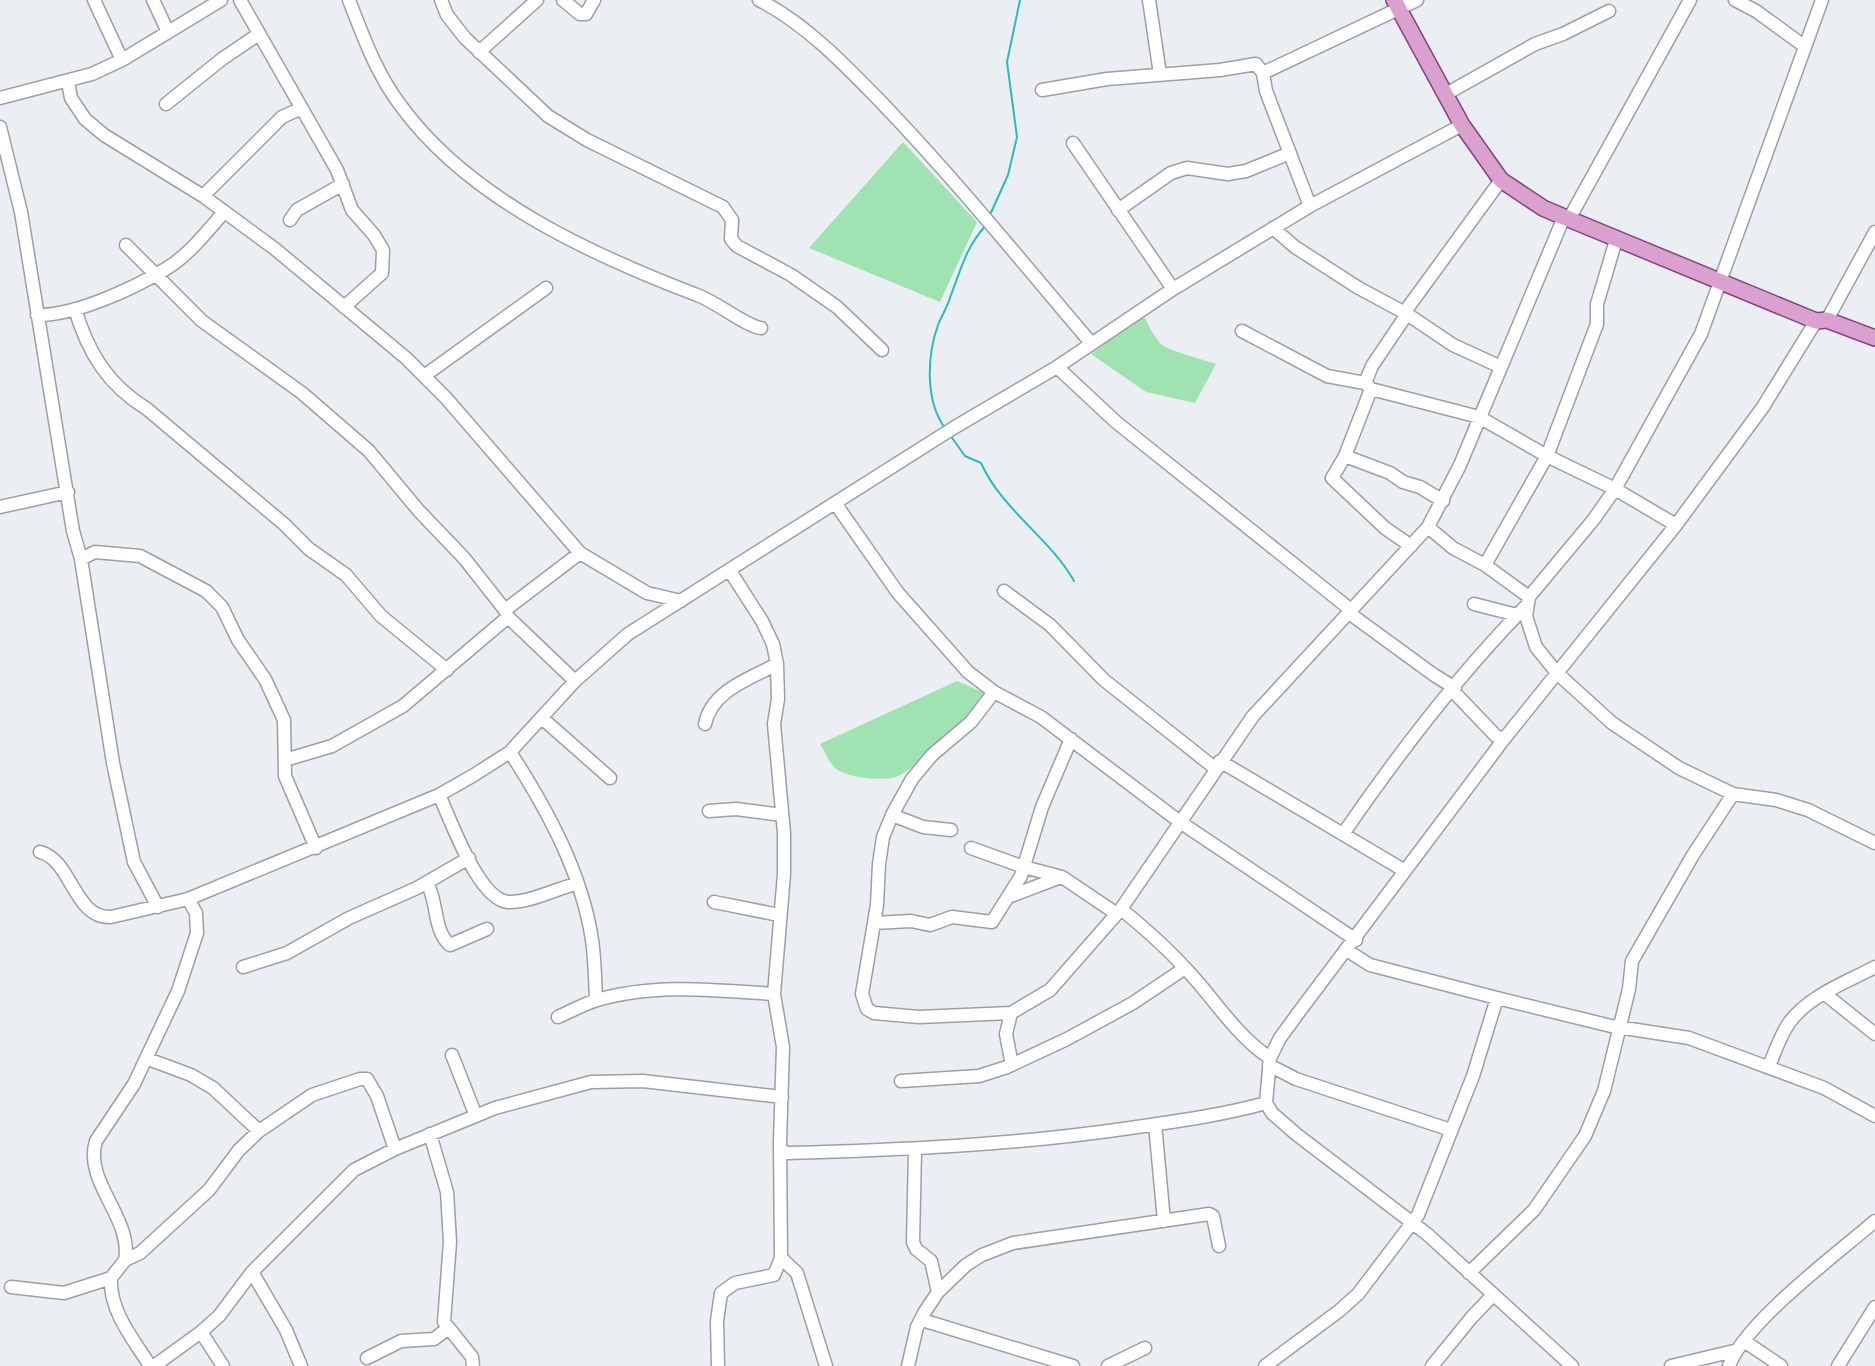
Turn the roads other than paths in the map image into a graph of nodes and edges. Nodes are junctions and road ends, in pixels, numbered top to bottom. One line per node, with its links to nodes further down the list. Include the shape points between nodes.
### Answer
1 (94, 0): 22 (street)
2 (153, 0): 18 (street)
3 (221, 0): 18 (street)
4 (240, 0): 19 (street)
5 (349, 0): 56 (street, via 380,74 401,107 472,179 588,248 708,299)
6 (441, 0): 21 (street, via 447,15)
7 (537, 0): 21 (street)
8 (563, 0): 9 (street, via 580,14 586,14)
9 (594, 0)
10 (759, 0): 59 (street, via 786,14 820,43 916,139)
11 (1149, 0): 24 (street)
12 (1417, 0): 16 (street)
13 (1689, 0): 41 (street)
14 (1735, 0): 20 (street)
15 (1822, 0): 20 (street)
16 (1396, 4): 23 (street); 27 (main road)
17 (1609, 11): 27 (street, via 1535,44)
18 (168, 32): 22 (street)
19 (259, 34): 29 (street); 30 (street)
20 (1804, 46): 48 (street)
21 (479, 52): 60 (street, via 548,116 587,140 723,207 732,220 730,239 737,246 791,275 837,307)
22 (122, 60): 25 (street)
23 (1263, 73): 24 (street, via 1256,64); 34 (street)
24 (1160, 74): 26 (street)
25 (68, 82): 28 (street); 37 (street, via 73,104 85,119 104,135)
26 (1042, 90)
27 (1446, 94): 31 (main road)
28 (0, 98)
29 (166, 104)
30 (300, 109): 36 (street); 37 (street, via 282,117)
31 (1462, 125): 35 (main road); 38 (street)
32 (0, 127): 54 (street, via 21,212)
33 (1073, 143): 39 (street)
34 (1290, 153): 38 (street); 39 (street, via 1246,171 1228,174 1187,168 1171,173)
35 (1501, 180): 41 (main road, via 1543,208); 53 (street)
36 (343, 184): 42 (street, via 297,210); 51 (street, via 352,210 383,250 384,263 382,273)
37 (203, 196): 40 (street)
38 (1310, 206): 43 (street)
39 (1118, 210): 50 (street)
40 (224, 212): 47 (street, via 165,270); 51 (street)
41 (1567, 218): 45 (main road); 62 (street)
42 (290, 220)
43 (1274, 228): 50 (street); 53 (street, via 1295,247)
44 (1875, 232): 55 (street)
45 (1616, 240): 48 (main road); 67 (street, via 1597,304 1597,324)
46 (126, 245): 47 (street)
47 (154, 274): 52 (street); 85 (street, via 202,321 302,393 369,452 464,558)
48 (1720, 284): 55 (main road); 68 (street, via 1701,334)
49 (546, 288): 63 (street)
50 (1173, 289): 59 (street)
51 (344, 307): 63 (street)
52 (75, 309): 54 (street); 87 (street, via 95,358 124,395 147,409 309,549 346,575 381,616)
53 (1406, 314): 62 (street, via 1453,345); 64 (street, via 1372,366)
54 (38, 315): 69 (street)
55 (1821, 321): 58 (main road); 73 (street)
56 (761, 328)
57 (1242, 331): 64 (street, via 1327,376)
58 (1875, 338)
59 (1091, 344): 61 (street)
60 (882, 350)
61 (1057, 367): 71 (street); 84 (street, via 1116,422)
62 (1501, 367): 65 (street)
63 (424, 376): 76 (street)
64 (1368, 386): 65 (street); 66 (street)
65 (1479, 417): 67 (street); 70 (street)
66 (1346, 456): 70 (street, via 1390,473); 75 (street, via 1334,474 1334,481 1385,528)
67 (1547, 456): 68 (street); 78 (street)
68 (1615, 489): 73 (street); 83 (street)
69 (68, 492): 72 (street); 77 (street, via 76,544)
70 (1443, 501): 74 (street)
71 (835, 503): 79 (street); 91 (street, via 898,593 968,672)
72 (0, 507)
73 (1676, 525): 88 (street)
74 (1428, 527): 75 (street); 78 (street, via 1453,548)
75 (1411, 546): 84 (street)
76 (580, 553): 81 (street, via 647,593); 85 (street)
77 (85, 556): 97 (street, via 129,553 149,559 206,591 222,607 238,640 265,679 284,720); 121 (street, via 113,763 134,862)
78 (1485, 565): 83 (street)
79 (730, 571): 81 (street); 86 (street, via 762,621)
80 (1004, 591): 98 (street, via 1050,625 1104,680)
81 (681, 601): 89 (street, via 628,634)
82 (1474, 604): 83 (street)
83 (1524, 606): 88 (street, via 1536,646); 90 (street)
84 (1350, 611): 90 (street); 98 (street, via 1257,712)
85 (506, 614): 87 (street); 89 (street)
86 (777, 664): 93 (street, via 720,697 711,706); 104 (street, via 774,724)
87 (447, 670): 97 (street, via 404,706 332,746)
88 (1557, 673): 95 (street); 100 (street, via 1612,723 1679,768)
89 (575, 681): 92 (street)
90 (1454, 689): 95 (street); 107 (street)
91 (994, 692): 94 (street); 103 (street, via 971,722 932,755 912,779)
92 (543, 719): 96 (street); 99 (street)
93 (705, 724)
94 (1071, 739): 105 (street); 113 (street, via 1042,807)
95 (1504, 740): 114 (street)
96 (510, 752): 101 (street); 117 (street, via 534,788 561,842)
97 (285, 760): 109 (street, via 290,791)
98 (1218, 765): 105 (street); 107 (street)
99 (610, 778)
100 (1733, 794): 108 (street, via 1776,800 1808,810); 138 (street, via 1636,950)
101 (439, 795): 109 (street); 112 (street)
102 (709, 811): 104 (street, via 736,809)
103 (892, 814): 106 (street, via 923,827); 124 (street, via 883,837)
104 (782, 815): 123 (street, via 784,873)
105 (1180, 822): 122 (street); 126 (street)
106 (951, 830)
107 (1343, 834): 114 (street)
108 (1875, 843)
109 (316, 848): 119 (street)
110 (972, 848): 113 (street)
111 (40, 852): 121 (street, via 59,863 97,915 111,917)
112 (469, 858): 116 (street); 117 (street, via 488,891 507,902)
113 (1024, 867): 115 (street); 118 (street)
114 (1405, 871): 126 (street)
115 (1062, 877): 118 (street); 122 (street)
116 (427, 883): 125 (street, via 441,933 450,945); 128 (street, via 349,918 287,953)
117 (576, 884): 134 (street, via 592,940)
118 (1011, 896): 124 (street, via 992,922 952,917 930,925 911,921)
119 (188, 899): 121 (street); 142 (street, via 196,913 197,933 178,991)
120 (714, 902): 123 (street)
121 (158, 907)
122 (1119, 912): 130 (street); 135 (street, via 1050,990)
123 (779, 915): 131 (street)
124 (874, 923): 136 (street, via 862,994 867,1009 919,1017)
125 (487, 929)
126 (1356, 940): 127 (street)
127 (1348, 951): 133 (street, via 1370,965); 143 (street, via 1280,1038)
128 (243, 967)
129 (1875, 967): 132 (street)
130 (1185, 968): 143 (street); 144 (street, via 1133,1003)
131 (774, 994): 134 (street, via 693,989); 147 (street, via 783,1047)
132 (1825, 994): 140 (street); 145 (street, via 1789,1023)
133 (1497, 998): 138 (street); 152 (street, via 1473,1076)
134 (597, 1000): 137 (street)
135 (1011, 1013): 136 (street); 139 (street)
136 (985, 1014): 139 (street, via 998,1020)
137 (558, 1017)
138 (1621, 1027): 145 (street, via 1689,1038); 165 (street, via 1604,1091 1575,1152 1534,1210)
139 (1006, 1032): 144 (street)
140 (1875, 1034)
141 (452, 1055): 149 (street)
142 (148, 1059): 153 (street, via 213,1088); 163 (street, via 93,1151 103,1188 117,1215 127,1250)
143 (1270, 1062): 148 (street); 152 (street, via 1296,1079)
144 (1012, 1065): 146 (street, via 979,1076)
145 (1769, 1066): 150 (street, via 1824,1088)
146 (902, 1081)
147 (782, 1097): 149 (street, via 616,1080 540,1094); 156 (street)
148 (1266, 1103): 151 (street); 160 (street, via 1296,1134)
149 (476, 1116): 154 (street)
150 (1875, 1116)
151 (1155, 1124): 157 (street, via 1030,1142); 158 (street)
152 (1451, 1130): 160 (street, via 1424,1203)
153 (259, 1131): 155 (street, via 312,1095 367,1079); 163 (street, via 189,1209 140,1253)
154 (430, 1134): 155 (street); 172 (street, via 447,1192 450,1242 443,1314)
155 (395, 1149): 164 (street, via 354,1170)
156 (781, 1150): 157 (street, via 787,1154); 162 (street)
157 (915, 1150): 168 (street, via 913,1242 932,1261)
158 (1164, 1221): 161 (street, via 1209,1214 1213,1216); 168 (street, via 1013,1243 966,1265)
159 (1875, 1221): 174 (street, via 1775,1307)
160 (1412, 1223): 165 (street); 187 (street, via 1358,1294)
161 (1219, 1246)
162 (781, 1258): 182 (street, via 774,1275 735,1283 721,1293); 183 (street, via 797,1273)
163 (125, 1260): 166 (street)
164 (252, 1272): 173 (street, via 219,1316); 180 (street, via 286,1330)
165 (1469, 1273): 169 (street)
166 (111, 1278): 167 (street, via 64,1293); 178 (street, via 122,1322)
167 (11, 1287)
168 (939, 1292): 171 (street)
169 (1493, 1295): 188 (street); 189 (street)
170 (1875, 1306): 193 (street)
171 (922, 1320): 184 (street); 185 (street)
172 (447, 1329): 177 (street, via 434,1339 401,1341); 181 (street, via 472,1357)
173 (201, 1332): 178 (street); 179 (street)
174 (1744, 1341): 176 (street); 192 (street)
175 (1145, 1348): 186 (street)
176 (1734, 1351): 190 (street); 191 (street)
177 (367, 1358)
178 (152, 1366)
179 (223, 1366)
180 (301, 1366)
181 (473, 1366)
182 (718, 1366)
183 (826, 1366)
184 (908, 1366)
185 (1073, 1366)
186 (1108, 1366)
187 (1265, 1366)
188 (1432, 1366)
189 (1572, 1366)
190 (1671, 1366)
191 (1729, 1366)
192 (1781, 1366)
193 (1838, 1366)

